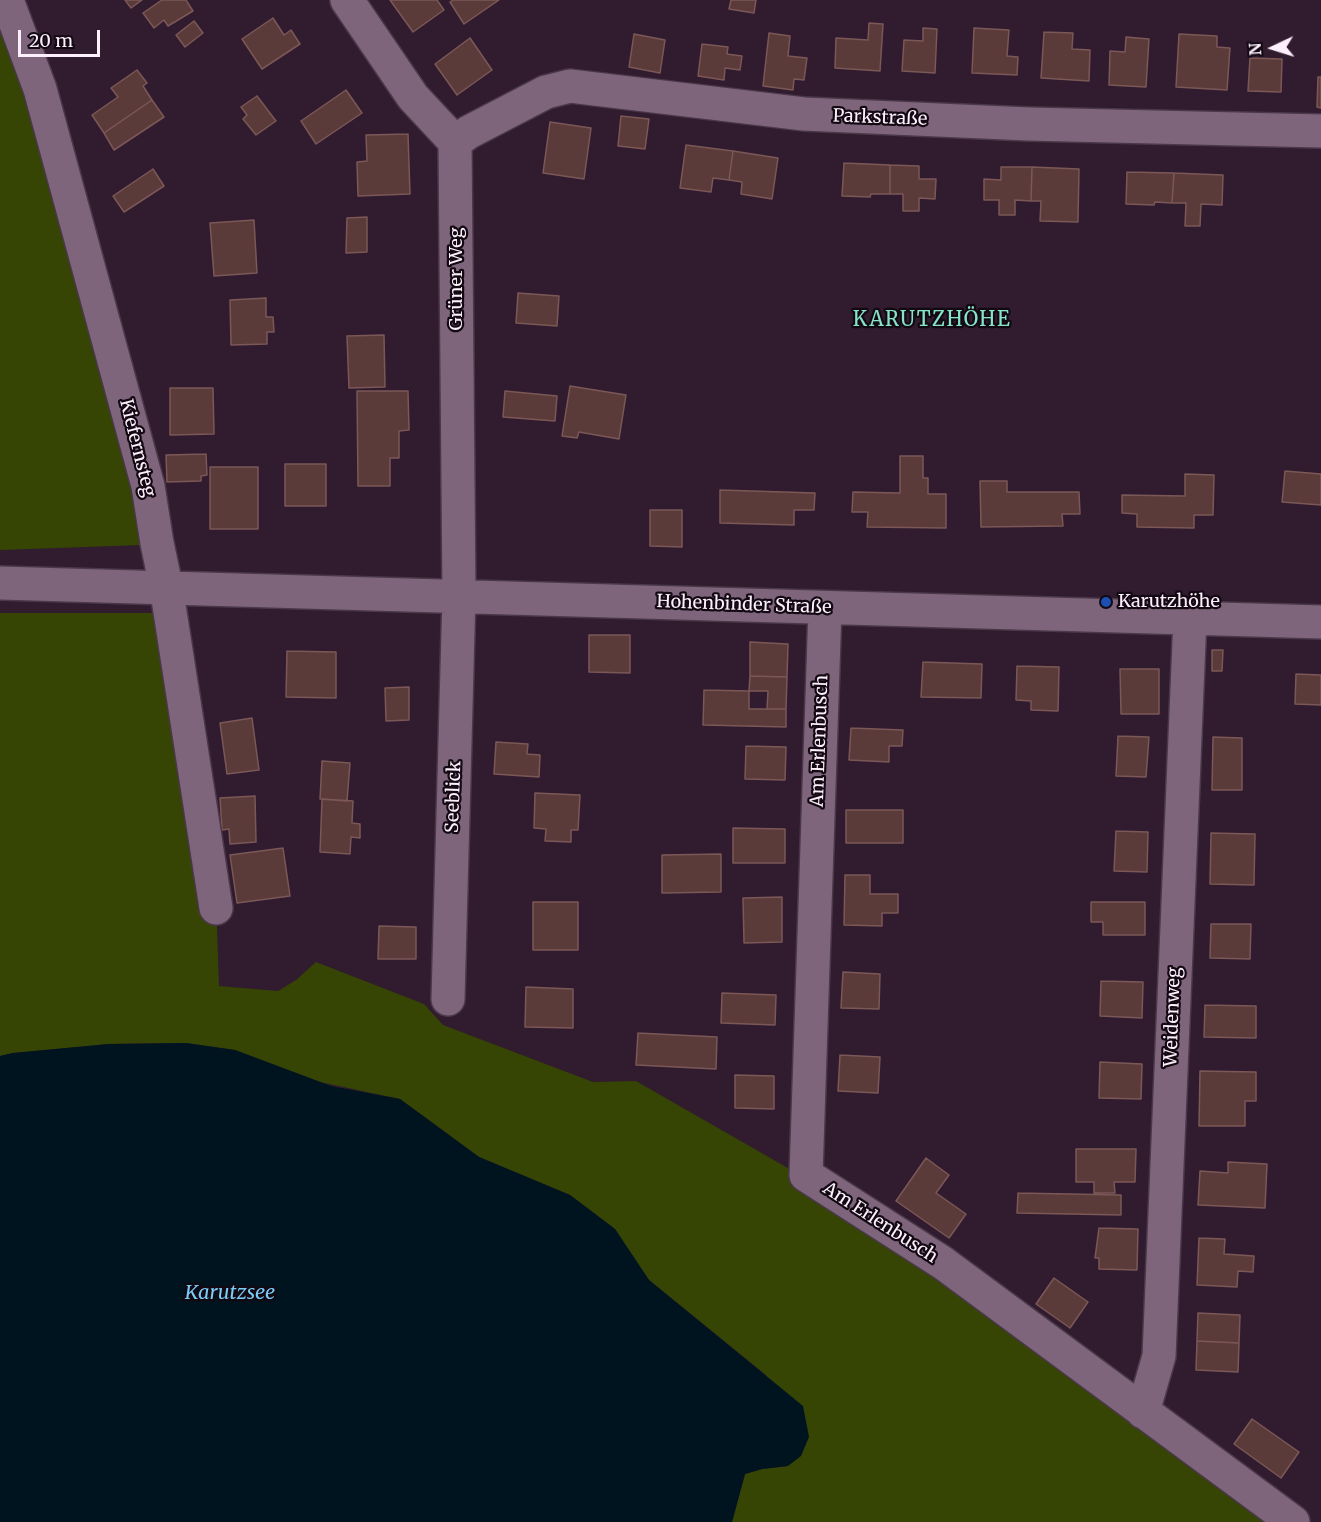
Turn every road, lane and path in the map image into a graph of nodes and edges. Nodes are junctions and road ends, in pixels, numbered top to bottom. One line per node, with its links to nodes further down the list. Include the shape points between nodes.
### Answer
1 (7, 0): 6 (street, Kiefernsteg, via 40,88 120,380 147,486)
2 (347, 0): 4 (street, via 413,98)
3 (1321, 131): 4 (street, Parkstraße, via 804,114 570,86 546,92)
4 (455, 142): 7 (street, Grüner Weg)
5 (0, 583): 6 (street, Hohenbinder Straße)
6 (166, 586): 7 (street, Hohenbinder Straße); 11 (street, Kiefernsteg)
7 (459, 595): 8 (street, Hohenbinder Straße); 12 (street, Seeblick)
8 (825, 608): 9 (street, Hohenbinder Straße); 13 (street, Am Erlenbusch, via 806,1175 943,1263)
9 (1190, 618): 10 (street, Hohenbinder Straße); 13 (street, Weidenweg, via 1159,1356)
10 (1321, 622)
11 (216, 908)
12 (448, 999)
13 (1143, 1412): 14 (street, Am Erlenbusch)
14 (1293, 1522)

